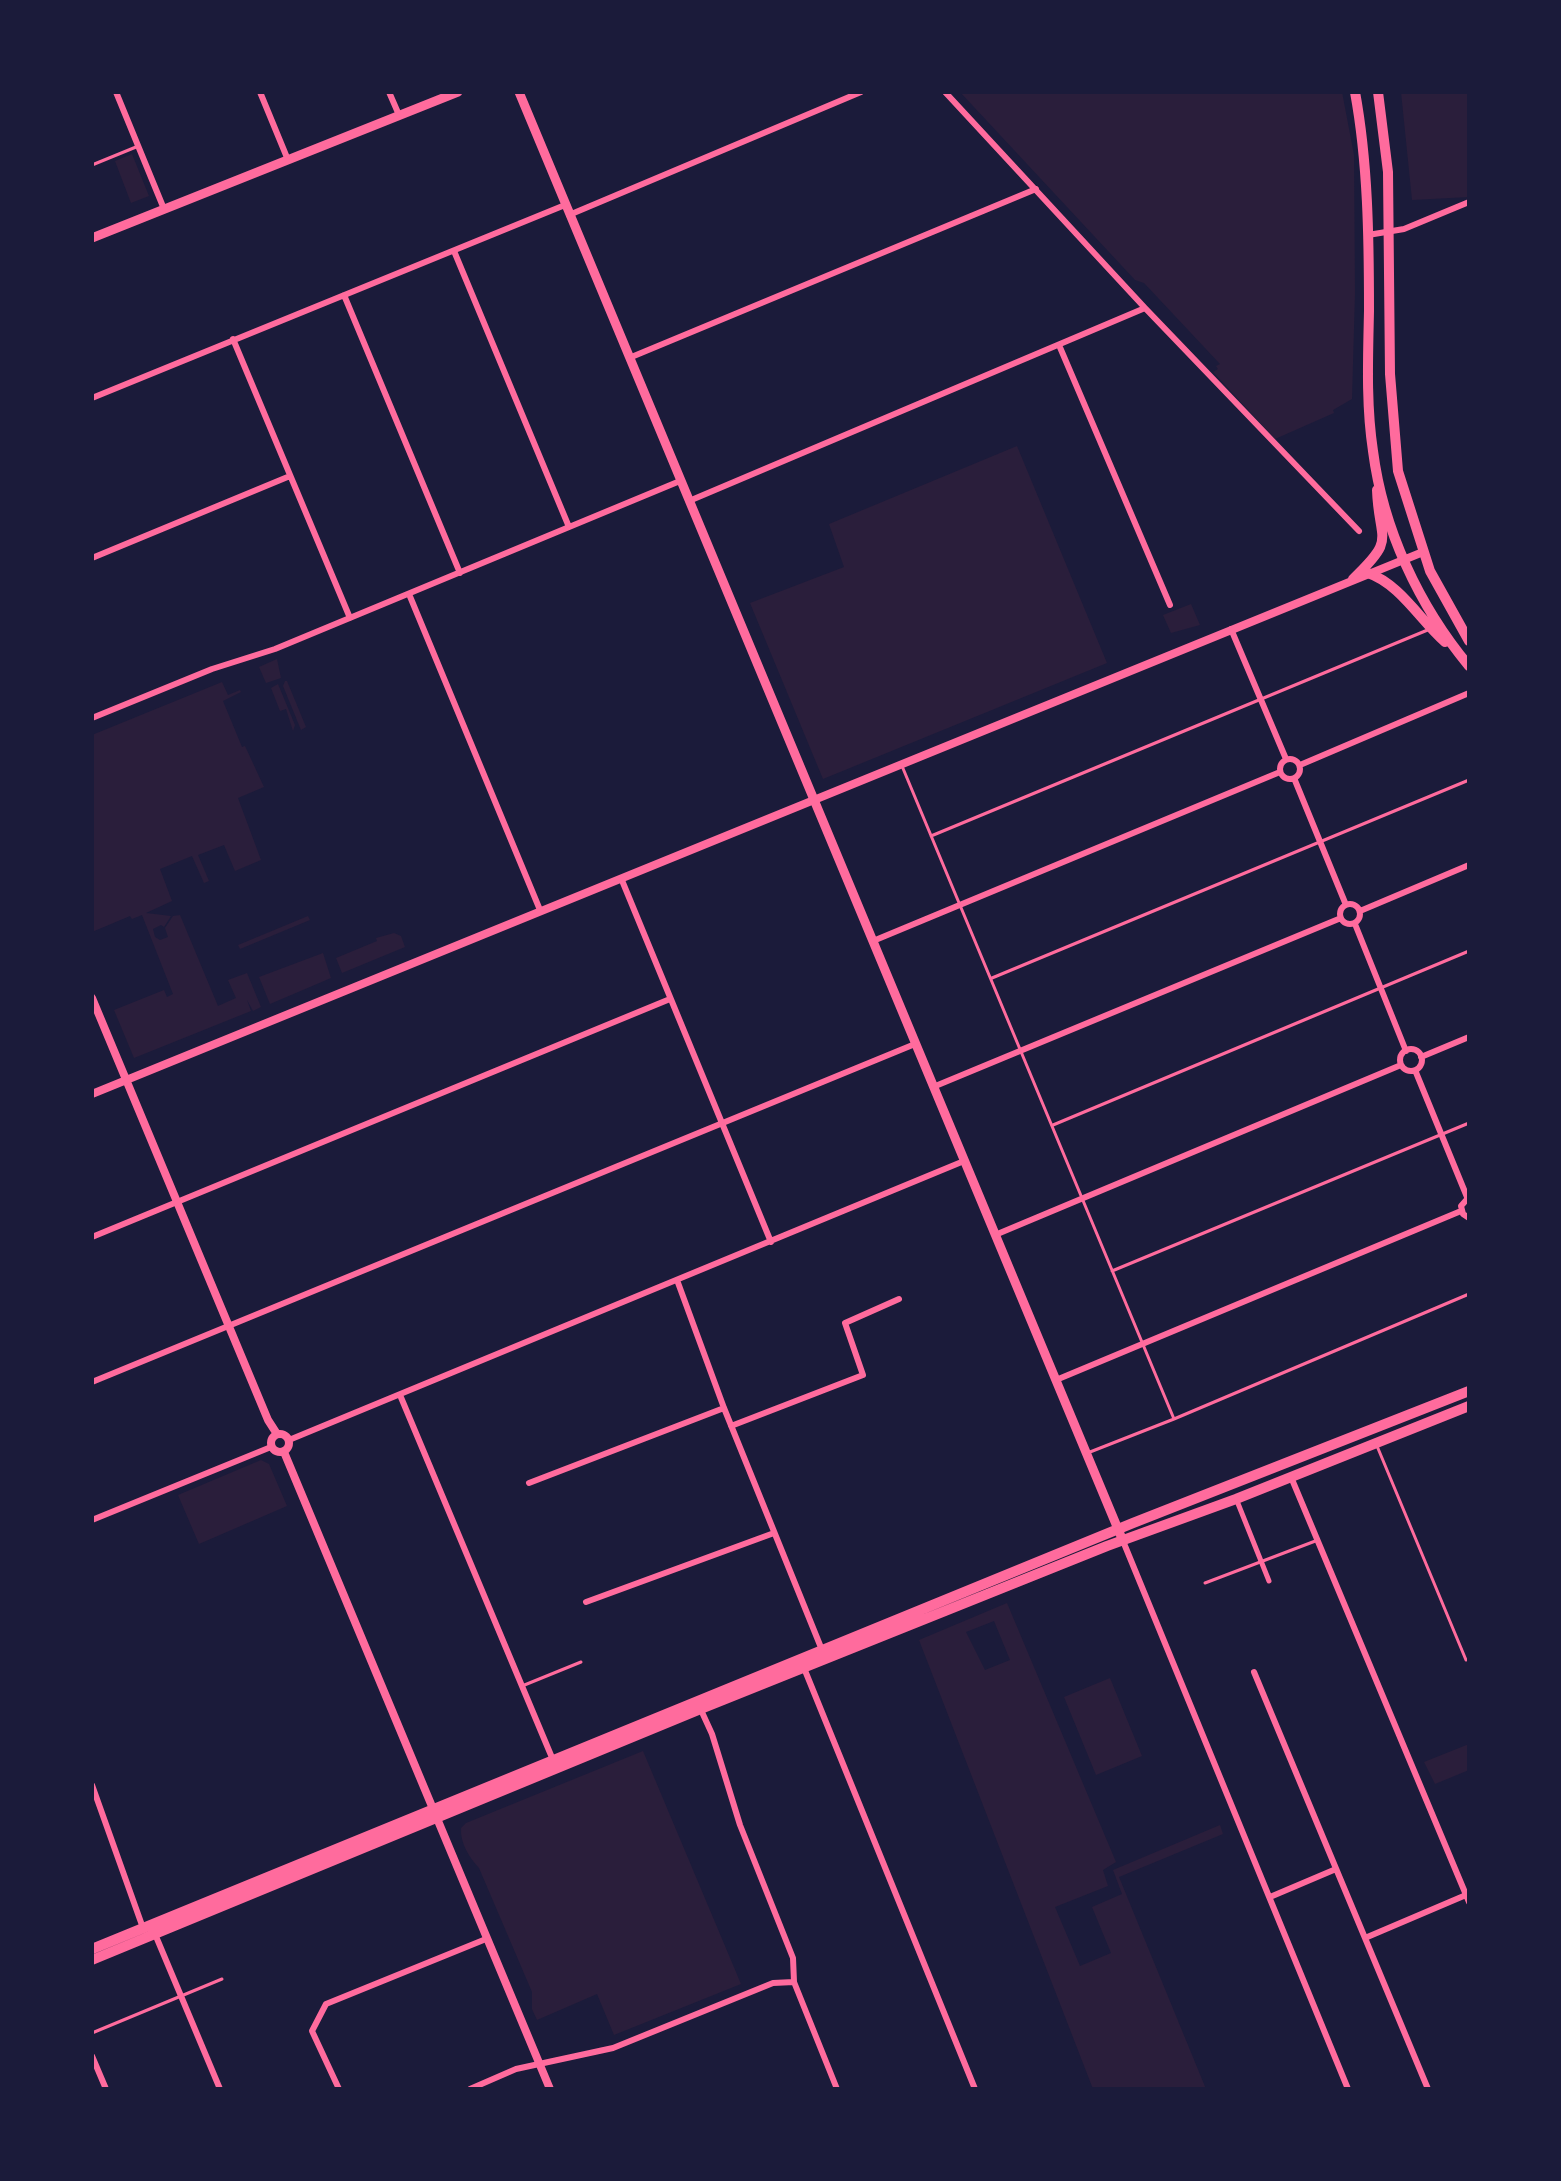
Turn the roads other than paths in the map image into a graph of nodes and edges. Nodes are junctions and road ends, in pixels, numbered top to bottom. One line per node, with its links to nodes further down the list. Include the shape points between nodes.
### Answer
1 (116, 92): 11 (street)
2 (260, 92): 12 (street)
3 (389, 92): 10 (street)
4 (458, 92): 10 (main road)
5 (519, 92): 16 (main road)
6 (861, 92): 18 (street)
7 (945, 92): 14 (street)
8 (1355, 92): 20 (main road)
9 (1378, 92): 19 (main road)
10 (399, 115): 12 (main road)
11 (138, 146): 13 (lane); 17 (street)
12 (288, 160): 17 (main road)
13 (92, 165)
14 (1036, 189): 24 (street); 27 (street)
15 (1469, 202): 19 (street)
16 (565, 205): 18 (main road); 22 (street)
17 (164, 209): 21 (main road)
18 (569, 215): 27 (main road)
19 (1389, 233): 20 (street); 35 (main road, via 1393,436)
20 (1368, 235): 30 (main road, via 1368,383)
21 (92, 238)
22 (454, 251): 23 (street); 33 (street)
23 (344, 295): 25 (street); 38 (street)
24 (1145, 308): 26 (street); 34 (street)
25 (233, 339): 28 (street); 29 (street)
26 (1059, 345): 32 (street); 42 (street)
27 (629, 358): 31 (main road)
28 (92, 398)
29 (290, 476): 36 (street); 43 (street)
30 (1377, 476): 37 (main road); 40 (main road, via 1382,548)
31 (680, 481): 32 (main road); 33 (street)
32 (689, 501): 58 (main road)
33 (569, 527): 38 (street)
34 (1359, 531)
35 (1423, 552): 37 (street); 46 (main road)
36 (92, 558)
37 (1404, 559): 39 (street); 47 (main road, via 1424,602)
38 (460, 573): 41 (street)
39 (1368, 573): 40 (street); 45 (main road, via 1393,587)
40 (1353, 579): 44 (street)
41 (409, 594): 43 (street); 65 (street)
42 (1170, 605)
43 (350, 618): 51 (street)
44 (1231, 629): 50 (street); 53 (street)
45 (1430, 629): 47 (main road); 50 (lane)
46 (1469, 641)
47 (1459, 654): 48 (main road)
48 (1469, 666)
49 (1469, 693): 54 (street)
50 (1262, 700): 52 (street); 59 (lane)
51 (92, 718)
52 (1286, 759): 54 (street); 55 (street)
53 (901, 763): 58 (street); 59 (lane)
54 (1300, 765): 56 (street)
55 (1280, 772): 56 (street); 63 (street)
56 (1294, 778): 60 (street)
57 (1469, 780): 60 (lane)
58 (813, 799): 62 (street); 69 (main road)
59 (931, 836): 63 (lane)
60 (1321, 842): 64 (street); 71 (lane)
61 (1469, 865): 66 (street)
62 (621, 878): 65 (street); 74 (street)
63 (960, 905): 69 (street); 71 (lane)
64 (1346, 905): 66 (street); 67 (street)
65 (540, 910): 82 (street)
66 (1360, 911): 68 (street)
67 (1341, 918): 68 (street); 77 (street)
68 (1355, 924): 72 (street)
69 (873, 941): 76 (main road)
70 (1469, 951): 72 (lane)
71 (992, 978): 77 (lane)
72 (1381, 989): 78 (street); 87 (lane)
73 (92, 998): 82 (street)
74 (670, 999): 86 (street); 92 (street)
75 (1469, 1037): 79 (street)
76 (915, 1044): 83 (main road); 86 (street)
77 (1022, 1051): 83 (street); 87 (lane)
78 (1406, 1051): 79 (street); 80 (street)
79 (1421, 1057): 81 (street)
80 (1401, 1065): 81 (street); 91 (street)
81 (1415, 1070): 88 (street)
82 (126, 1080): 84 (street); 92 (street)
83 (933, 1087): 89 (main road)
84 (92, 1094)
85 (1469, 1123): 88 (lane)
86 (722, 1124): 97 (street); 102 (street)
87 (1053, 1125): 91 (lane)
88 (1442, 1134): 90 (street); 98 (lane)
89 (964, 1161): 95 (main road); 97 (street)
90 (1468, 1197): 93 (street)
91 (1083, 1198): 95 (street); 98 (lane)
92 (178, 1202): 96 (street); 102 (street)
93 (1461, 1211): 94 (street); 103 (street)
94 (1469, 1218)
95 (994, 1235): 104 (main road)
96 (92, 1237)
97 (771, 1242): 99 (street)
98 (1112, 1271): 103 (lane)
99 (677, 1280): 107 (street); 109 (street)
100 (1469, 1294): 110 (lane)
101 (899, 1299): 111 (street, via 845,1323 863,1375)
102 (229, 1326): 105 (street); 112 (street)
103 (1143, 1344): 104 (street); 110 (lane)
104 (1056, 1380): 117 (main road)
105 (92, 1382)
106 (1469, 1391): 122 (main road)
107 (400, 1395): 113 (street); 135 (street)
108 (1469, 1406): 114 (main road)
109 (724, 1408): 111 (street); 119 (street)
110 (1174, 1419): 117 (lane)
111 (731, 1426): 123 (street)
112 (277, 1434): 113 (street); 115 (street)
113 (289, 1440): 116 (street)
114 (1375, 1443): 118 (main road); 131 (lane)
115 (271, 1447): 116 (street); 121 (street)
116 (284, 1452): 139 (street)
117 (1087, 1453): 122 (main road)
118 (1291, 1477): 120 (main road); 124 (street)
119 (529, 1483)
120 (1236, 1499): 125 (main road); 126 (street)
121 (92, 1520)
122 (1118, 1529): 125 (main road); 130 (main road)
123 (774, 1533): 129 (street); 130 (street)
124 (1318, 1540): 126 (lane); 142 (street)
125 (1123, 1541): 133 (main road); 141 (street)
126 (1261, 1561): 127 (street); 128 (lane)
127 (1269, 1581)
128 (1205, 1583)
129 (586, 1602)
130 (822, 1650): 137 (main road)
131 (1466, 1660)
132 (581, 1662): 135 (lane)
133 (804, 1668): 136 (main road); 161 (street)
134 (1254, 1672): 140 (street)
135 (522, 1686): 137 (street)
136 (701, 1709): 139 (main road); 150 (street, via 793,1958)
137 (553, 1760): 139 (main road)
138 (92, 1785): 143 (street)
139 (436, 1814): 143 (main road); 144 (main road); 146 (street)
140 (1336, 1869): 141 (street); 145 (street)
141 (1270, 1897): 162 (street)
142 (1468, 1899): 145 (street)
143 (143, 1928): 147 (main road)
144 (155, 1934): 148 (main road); 151 (street)
145 (1365, 1938): 163 (street)
146 (486, 1939): 154 (street); 157 (street, via 326,2004 312,2031)
147 (92, 1949)
148 (92, 1960)
149 (222, 1979): 151 (lane)
150 (794, 1982): 154 (street, via 773,1983 613,2048); 160 (street)
151 (181, 1995): 152 (lane); 156 (street)
152 (92, 2033)
153 (92, 2056): 155 (street)
154 (539, 2064): 158 (street); 159 (street)
155 (106, 2089)
156 (220, 2089)
157 (339, 2089)
158 (470, 2089)
159 (550, 2089)
160 (837, 2089)
161 (975, 2089)
162 (1348, 2089)
163 (1428, 2089)

